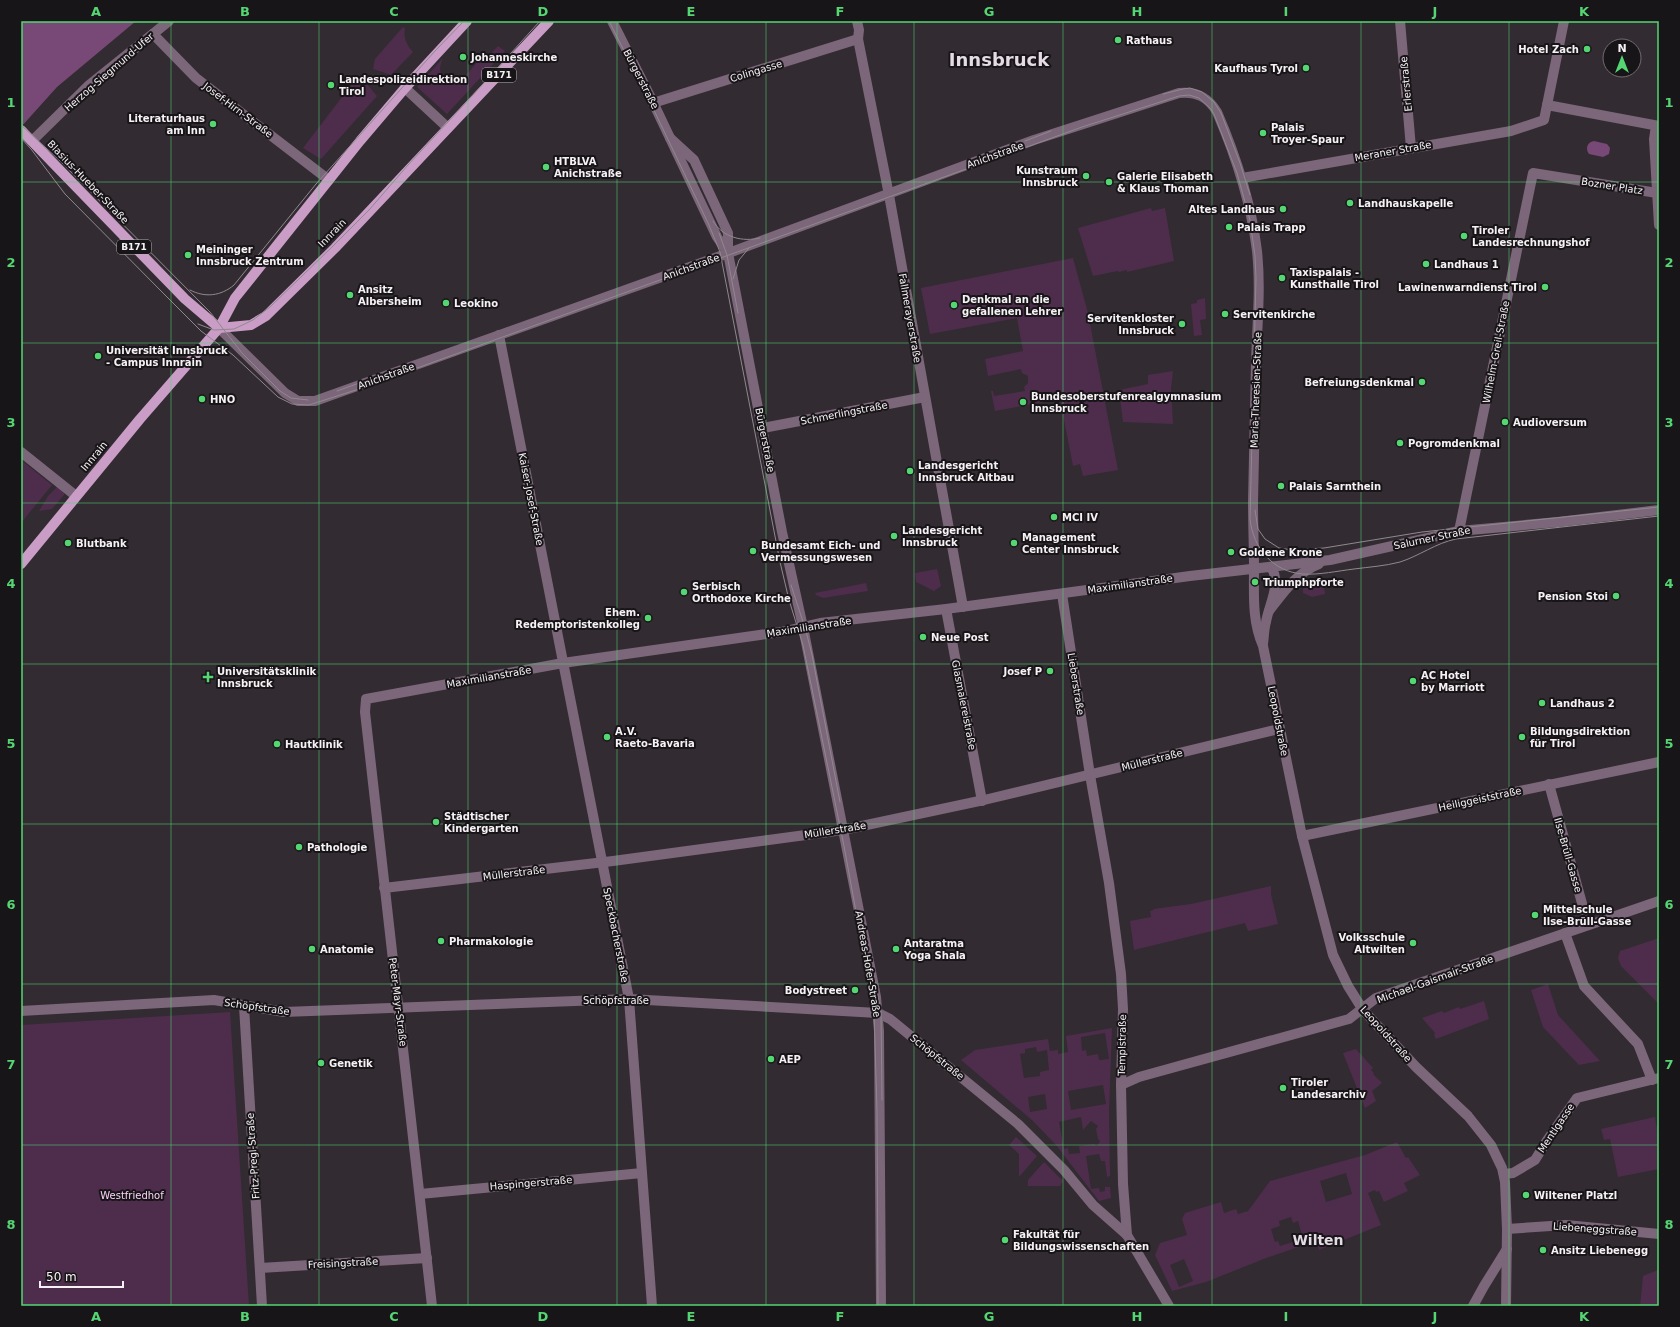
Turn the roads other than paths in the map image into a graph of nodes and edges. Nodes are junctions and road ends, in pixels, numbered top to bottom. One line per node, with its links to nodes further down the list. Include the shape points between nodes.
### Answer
1 (170, 21): 8 (street, Herzog-Siegmund-Ufer)
2 (467, 21): 9 (main road, Innrain)
3 (549, 21): 14 (main road, Innrain / B171)
4 (612, 21): 11 (street, Bürgerstraße)
5 (1400, 21): 16 (street, Erlerstraße)
6 (1564, 21): 12 (street)
7 (858, 30): 11 (street, Colingasse); 21 (street, Fallmerayerstraße)
8 (152, 34): 15 (street, Herzog-Siegmund-Ufer); 19 (street, Josef-Hirn-Straße, via 196,78)
9 (405, 88): 14 (street); 19 (main road, Innrain)
10 (1184, 92): 18 (street, Maria-Theresien-Straße, via 1195,93 1208,100 1217,112); 21 (street, Anichstraße, via 1068,129)
11 (653, 103): 23 (street, Bürgerstraße, via 717,237)
12 (1547, 105): 13 (street, Bozner Platz); 16 (street, Meraner Straße, via 1544,120 1511,131)
13 (1657, 126): 20 (street, Bozner Platz, via 1654,139)
14 (448, 128): 24 (main road, Innrain / B171, via 335,248 266,316 251,325)
15 (26, 135): 24 (main road, Blasius-Hueber-Straße / B171, via 185,299)
16 (1411, 148): 18 (street, Meraner Straße)
17 (1533, 173): 20 (street, Bozner Platz); 31 (street, Wilhelm-Greil-Straße)
18 (1242, 178): 35 (street, Maria-Theresien-Straße, via 1251,216 1258,272)
19 (329, 180): 24 (main road, Innrain, via 232,302)
20 (1657, 193): 22 (street)
21 (889, 195): 23 (street, Anichstraße); 26 (street, Fallmerayerstraße)
22 (1659, 225)
23 (728, 253): 25 (street, Anichstraße); 27 (street, Bürgerstraße)
24 (219, 328): 25 (street, Anichstraße, via 285,393 304,402 328,397); 29 (main road, Innrain)
25 (500, 335): 42 (street, Kaiser-Josef-Straße)
26 (924, 397): 27 (street, Schmerlingstraße); 37 (street, Fallmerayerstraße)
27 (763, 428): 40 (street, Bürgerstraße)
28 (21, 452): 29 (street)
29 (76, 496): 33 (main road, Innrain)
30 (1659, 510): 31 (street, Salurner Straße)
31 (1459, 530): 32 (street, Salurner Straße)
32 (1330, 560): 34 (street, Salurner Straße); 39 (street, via 1310,567)
33 (21, 564)
34 (1271, 567): 35 (street, Salurner Straße); 39 (street, Leopoldstraße, via 1274,571 1275,589)
35 (1254, 569): 36 (street, Maximilianstraße); 41 (street, Leopoldstraße, via 1255,623)
36 (1062, 594): 37 (street, Maximilianstraße); 46 (street, Lieberstraße)
37 (963, 607): 38 (street, Maximilianstraße)
38 (946, 609): 40 (street, Maximilianstraße); 48 (street, Glasmalereistraße)
39 (1268, 611): 41 (street, Leopoldstraße)
40 (803, 627): 42 (street, Maximilianstraße); 49 (street, Andreas-Hofer-Straße)
41 (1263, 646): 44 (street, Leopoldstraße)
42 (563, 663): 43 (street, Maximilianstraße); 51 (street, Speckbacherstraße)
43 (366, 699): 52 (street, Peter-Mayr-Straße, via 365,712)
44 (1279, 729): 46 (street, Müllerstraße); 50 (street, Leopoldstraße)
45 (1659, 762): 47 (street, Heiliggeiststraße)
46 (1090, 775): 48 (street, Müllerstraße); 63 (street, Templstraße, via 1109,883 1121,974)
47 (1549, 784): 50 (street, Heiliggeiststraße); 54 (street, Ilse-Brüll-Gasse)
48 (982, 801): 49 (street, Müllerstraße)
49 (843, 830): 51 (street, Müllerstraße); 61 (street, Andreas-Hofer-Straße)
50 (1302, 836): 60 (street, Leopoldstraße, via 1333,955)
51 (602, 862): 52 (street, Müllerstraße); 56 (street, Speckbacherstraße)
52 (384, 888): 58 (street, Peter-Mayr-Straße)
53 (1659, 901): 54 (street, Michael-Gaismair-Straße)
54 (1588, 925): 55 (street, Michael-Gaismair-Straße)
55 (1565, 933): 60 (street, Michael-Gaismair-Straße, via 1376,998); 62 (street, via 1584,986 1638,1044)
56 (629, 999): 58 (street, Schöpfstraße); 61 (street, Schöpfstraße); 64 (street, Speckbacherstraße)
57 (244, 1006): 58 (street, Schöpfstraße, via 284,1012); 59 (street, Schöpfstraße, via 214,1000); 72 (street, Fritz-Pregl-Straße)
58 (400, 1008): 66 (street, Peter-Mayr-Straße)
59 (21, 1010)
60 (1363, 1010): 63 (street, Michael-Gaismair-Straße, via 1349,1019 1139,1077); 65 (street, Leopoldstraße, via 1416,1067 1468,1116 1494,1151)
61 (878, 1013): 69 (street, Schöpfstraße, via 890,1019 1018,1124 1064,1170 1093,1205); 76 (street, Andreas-Hofer-Straße)
62 (1656, 1079): 65 (street, Mentlgasse, via 1577,1098 1535,1160 1513,1173)
63 (1121, 1085): 69 (street, Templstraße, via 1123,1200)
64 (642, 1173): 66 (street, Haspingerstraße); 75 (street, Speckbacherstraße)
65 (1504, 1174): 67 (street, Leopoldstraße)
66 (420, 1194): 71 (street, Peter-Mayr-Straße)
67 (1507, 1229): 68 (street, Liebeneggstraße, via 1566,1225); 70 (street, Leopoldstraße)
68 (1659, 1234)
69 (1127, 1235): 77 (street, Templstraße)
70 (1507, 1249): 78 (street); 79 (street, Leopoldstraße)
71 (427, 1258): 72 (street, Freisingstraße); 74 (street, Peter-Mayr-Straße)
72 (260, 1268): 73 (street, Fritz-Pregl-Straße)
73 (262, 1306)
74 (432, 1306)
75 (652, 1306)
76 (881, 1306)
77 (1169, 1306)
78 (1473, 1306)
79 (1506, 1306)

